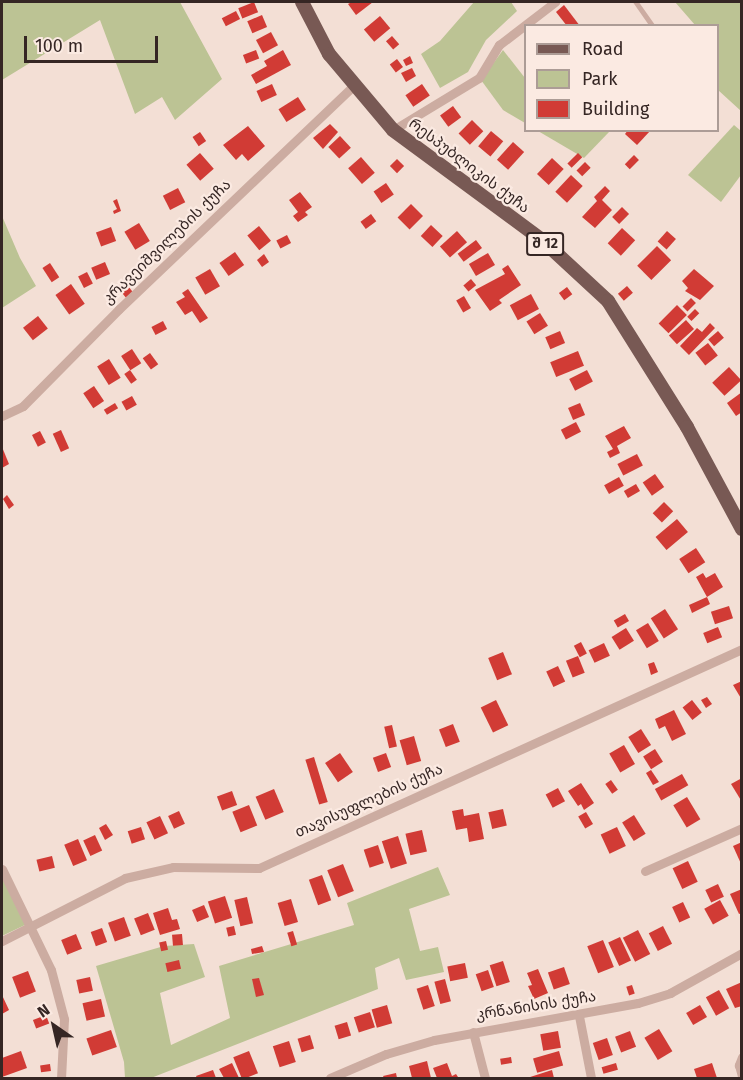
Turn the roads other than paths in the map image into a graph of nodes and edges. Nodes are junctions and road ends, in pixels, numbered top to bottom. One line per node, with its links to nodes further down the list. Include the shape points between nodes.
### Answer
1 (302, 2): 7 (main road, რესპუბლიკის ქუჩა / შ 12, via 329,54)
2 (555, 2): 4 (street)
3 (636, 2): 5 (lane)
4 (527, 24)
5 (652, 24)
6 (524, 26): 8 (street, via 500,45 479,78)
7 (353, 86): 8 (main road, რესპუბლიკის ქუჩა / შ 12); 9 (street, კრავეიშვილების ქუჩა, via 118,309 23,406)
8 (393, 130): 10 (main road, რესპუბლიკის ქუჩა / შ 12, via 542,240 608,301 687,427)
9 (2, 417)
10 (741, 529)
11 (741, 649): 15 (street, თავისუფლების ქუჩა, via 259,868 172,867 125,878)
12 (741, 828): 14 (street)
13 (2, 869): 15 (street)
14 (645, 871)
15 (31, 927): 16 (street, თავისუფლების ქუჩა); 22 (street, via 51,970 64,1019)
16 (2, 941)
17 (741, 953): 18 (street, კრწანისის ქუჩა, via 670,993)
18 (579, 1016): 19 (street, კრწანისის ქუჩა); 25 (street)
19 (473, 1032): 23 (street, კრწანისის ქუჩა, via 386,1054); 24 (street)
20 (741, 1057): 21 (street)
21 (741, 1076)
22 (61, 1078)
23 (330, 1078)
24 (485, 1078)
25 (591, 1078)

